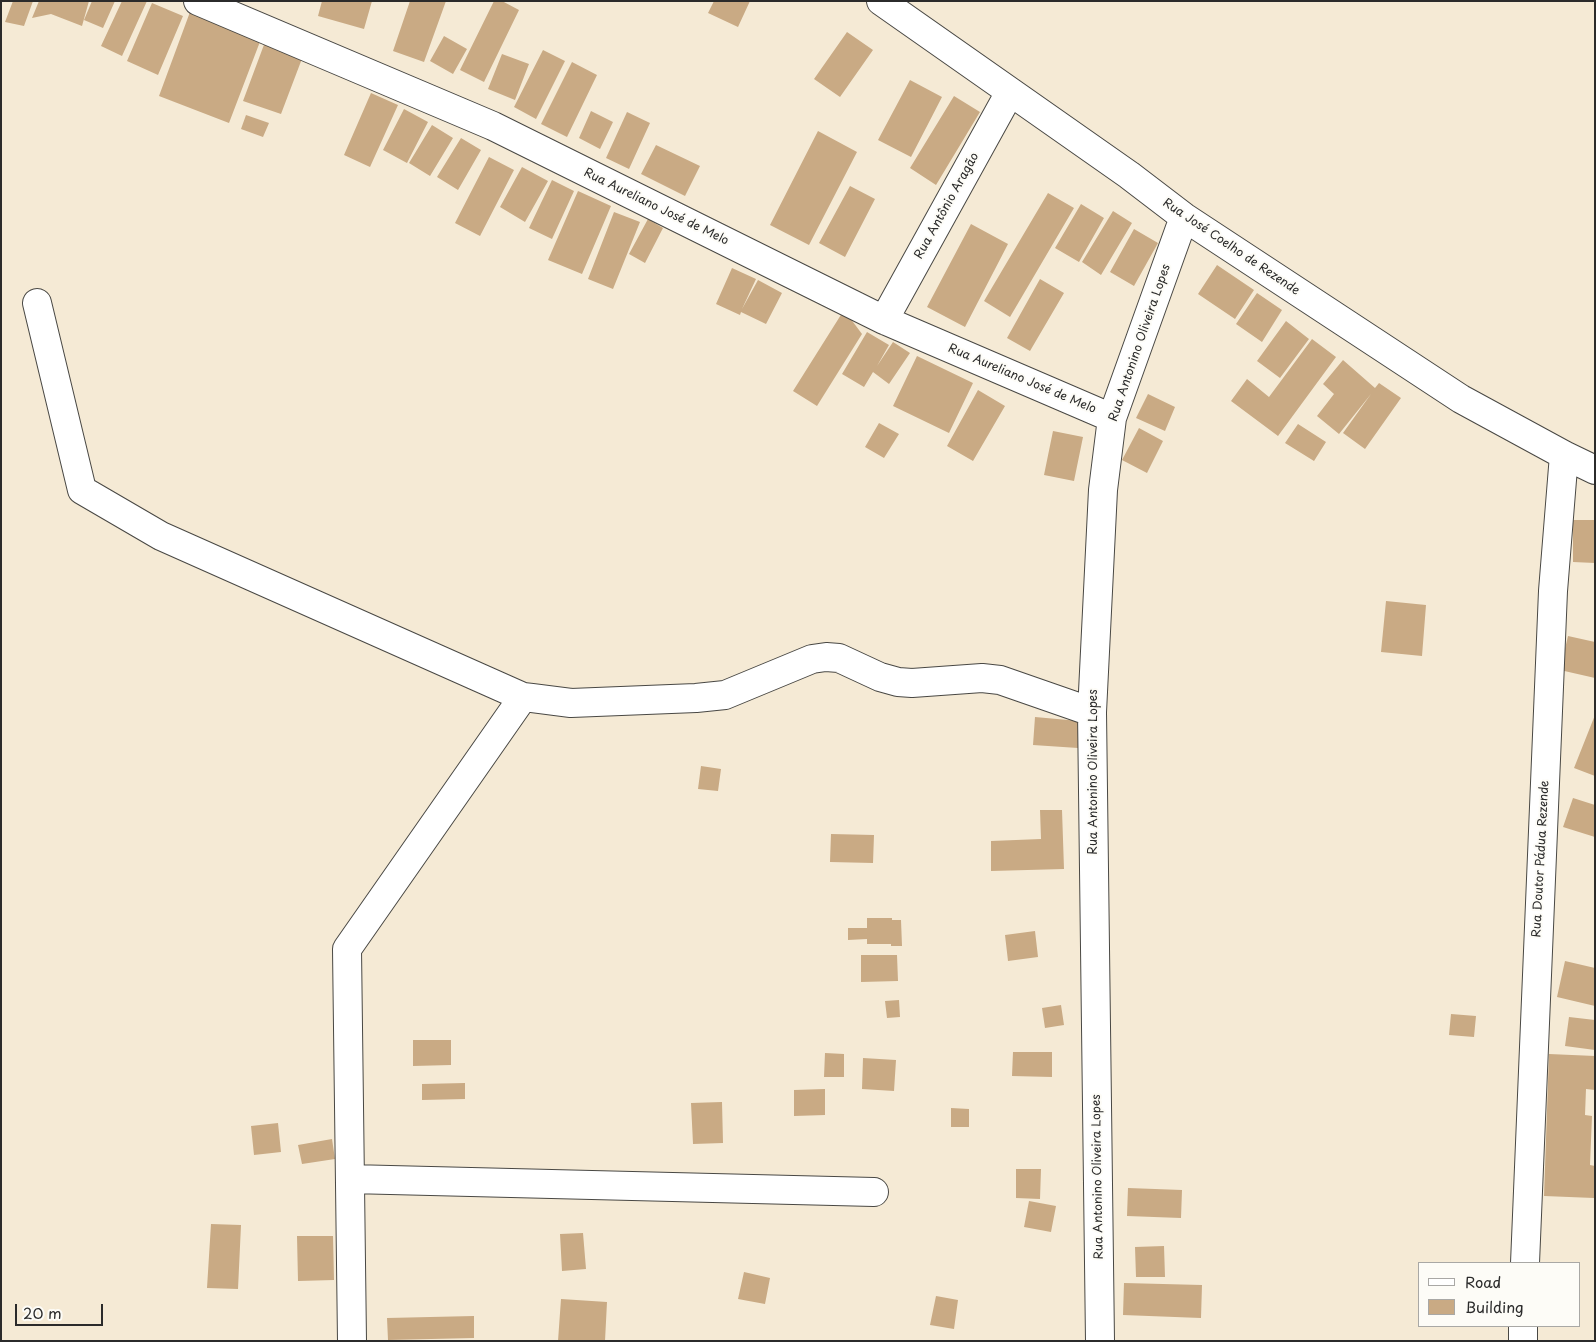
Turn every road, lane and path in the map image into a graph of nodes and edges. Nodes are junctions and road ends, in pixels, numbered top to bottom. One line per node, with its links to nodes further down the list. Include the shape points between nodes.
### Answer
1 (198, 1): 6 (street, Rua Aureliano José de Melo, via 493,126)
2 (881, 1): 3 (street, Rua José Coelho de Rezende)
3 (1010, 92): 4 (street, Rua José Coelho de Rezende); 6 (street, Rua Antônio Aragão)
4 (1184, 218): 7 (street, Rua Antonino Oliveira Lopes); 8 (street, Rua José Coelho de Rezende, via 1461,399)
5 (37, 303): 10 (street, via 82,490 161,536)
6 (884, 320): 7 (street, Rua Aureliano José de Melo)
7 (1112, 418): 11 (street, Rua Antonino Oliveira Lopes, via 1103,490)
8 (1564, 455): 9 (street, Rua José Coelho de Rezende); 14 (street, Rua Doutor Pádua Rezende, via 1553,591)
9 (1595, 470)
10 (520, 699): 11 (street, via 571,703 725,695 812,659 826,657 839,658 898,682 1000,680); 12 (street, via 347,949)
11 (1092, 712): 17 (street, Rua Antonino Oliveira Lopes)
12 (350, 1179): 13 (street); 16 (street)
13 (874, 1192)
14 (1525, 1262)
15 (1523, 1327): 18 (street)
16 (352, 1341)
17 (1100, 1341)
18 (1523, 1341)

